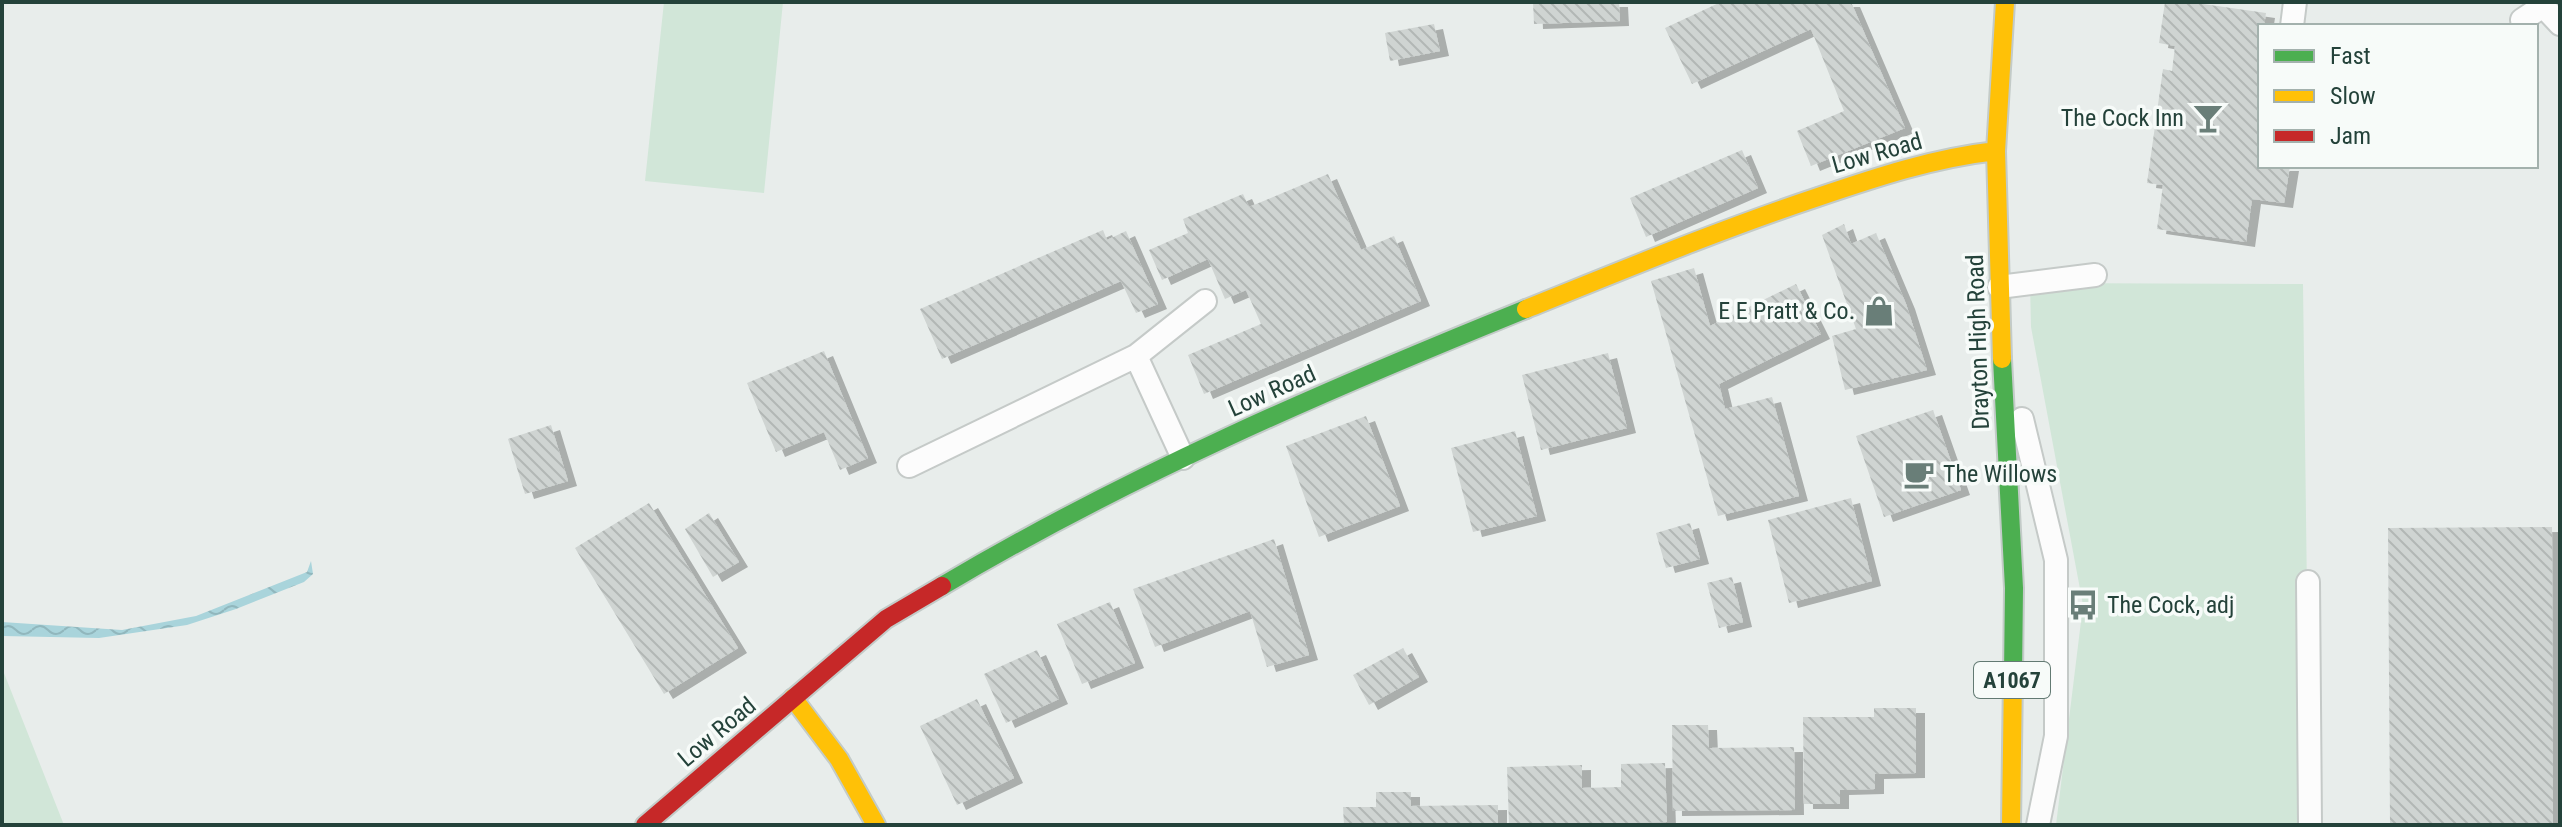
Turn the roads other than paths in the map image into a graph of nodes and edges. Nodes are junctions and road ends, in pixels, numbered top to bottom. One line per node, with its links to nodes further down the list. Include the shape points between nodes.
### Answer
1 (2005, 2): 7 (street, Drayton High Road / A1067)
2 (2295, 2): 5 (lane)
3 (2542, 4): 4 (lane); 6 (lane)
4 (2522, 20)
5 (2292, 24)
6 (2560, 24)
7 (1996, 151): 9 (street, Drayton High Road / A1067); 13 (street, Low Road, via 1892,172 1738,224 1410,356)
8 (2095, 275): 9 (lane)
9 (1999, 287): 11 (street, Drayton High Road / A1067)
10 (1205, 301): 12 (lane)
11 (2000, 328): 19 (street, Drayton High Road / A1067, via 2014,588); 20 (lane, via 2056,560 2056,736)
12 (1136, 356): 13 (lane); 14 (lane)
13 (1183, 458): 16 (street, Low Road, via 1001,551 886,619)
14 (909, 466)
15 (2308, 582): 21 (lane)
16 (793, 698): 17 (street, Low Road); 18 (street, via 839,759)
17 (645, 825)
18 (876, 825)
19 (2011, 825)
20 (2038, 825)
21 (2310, 825)

